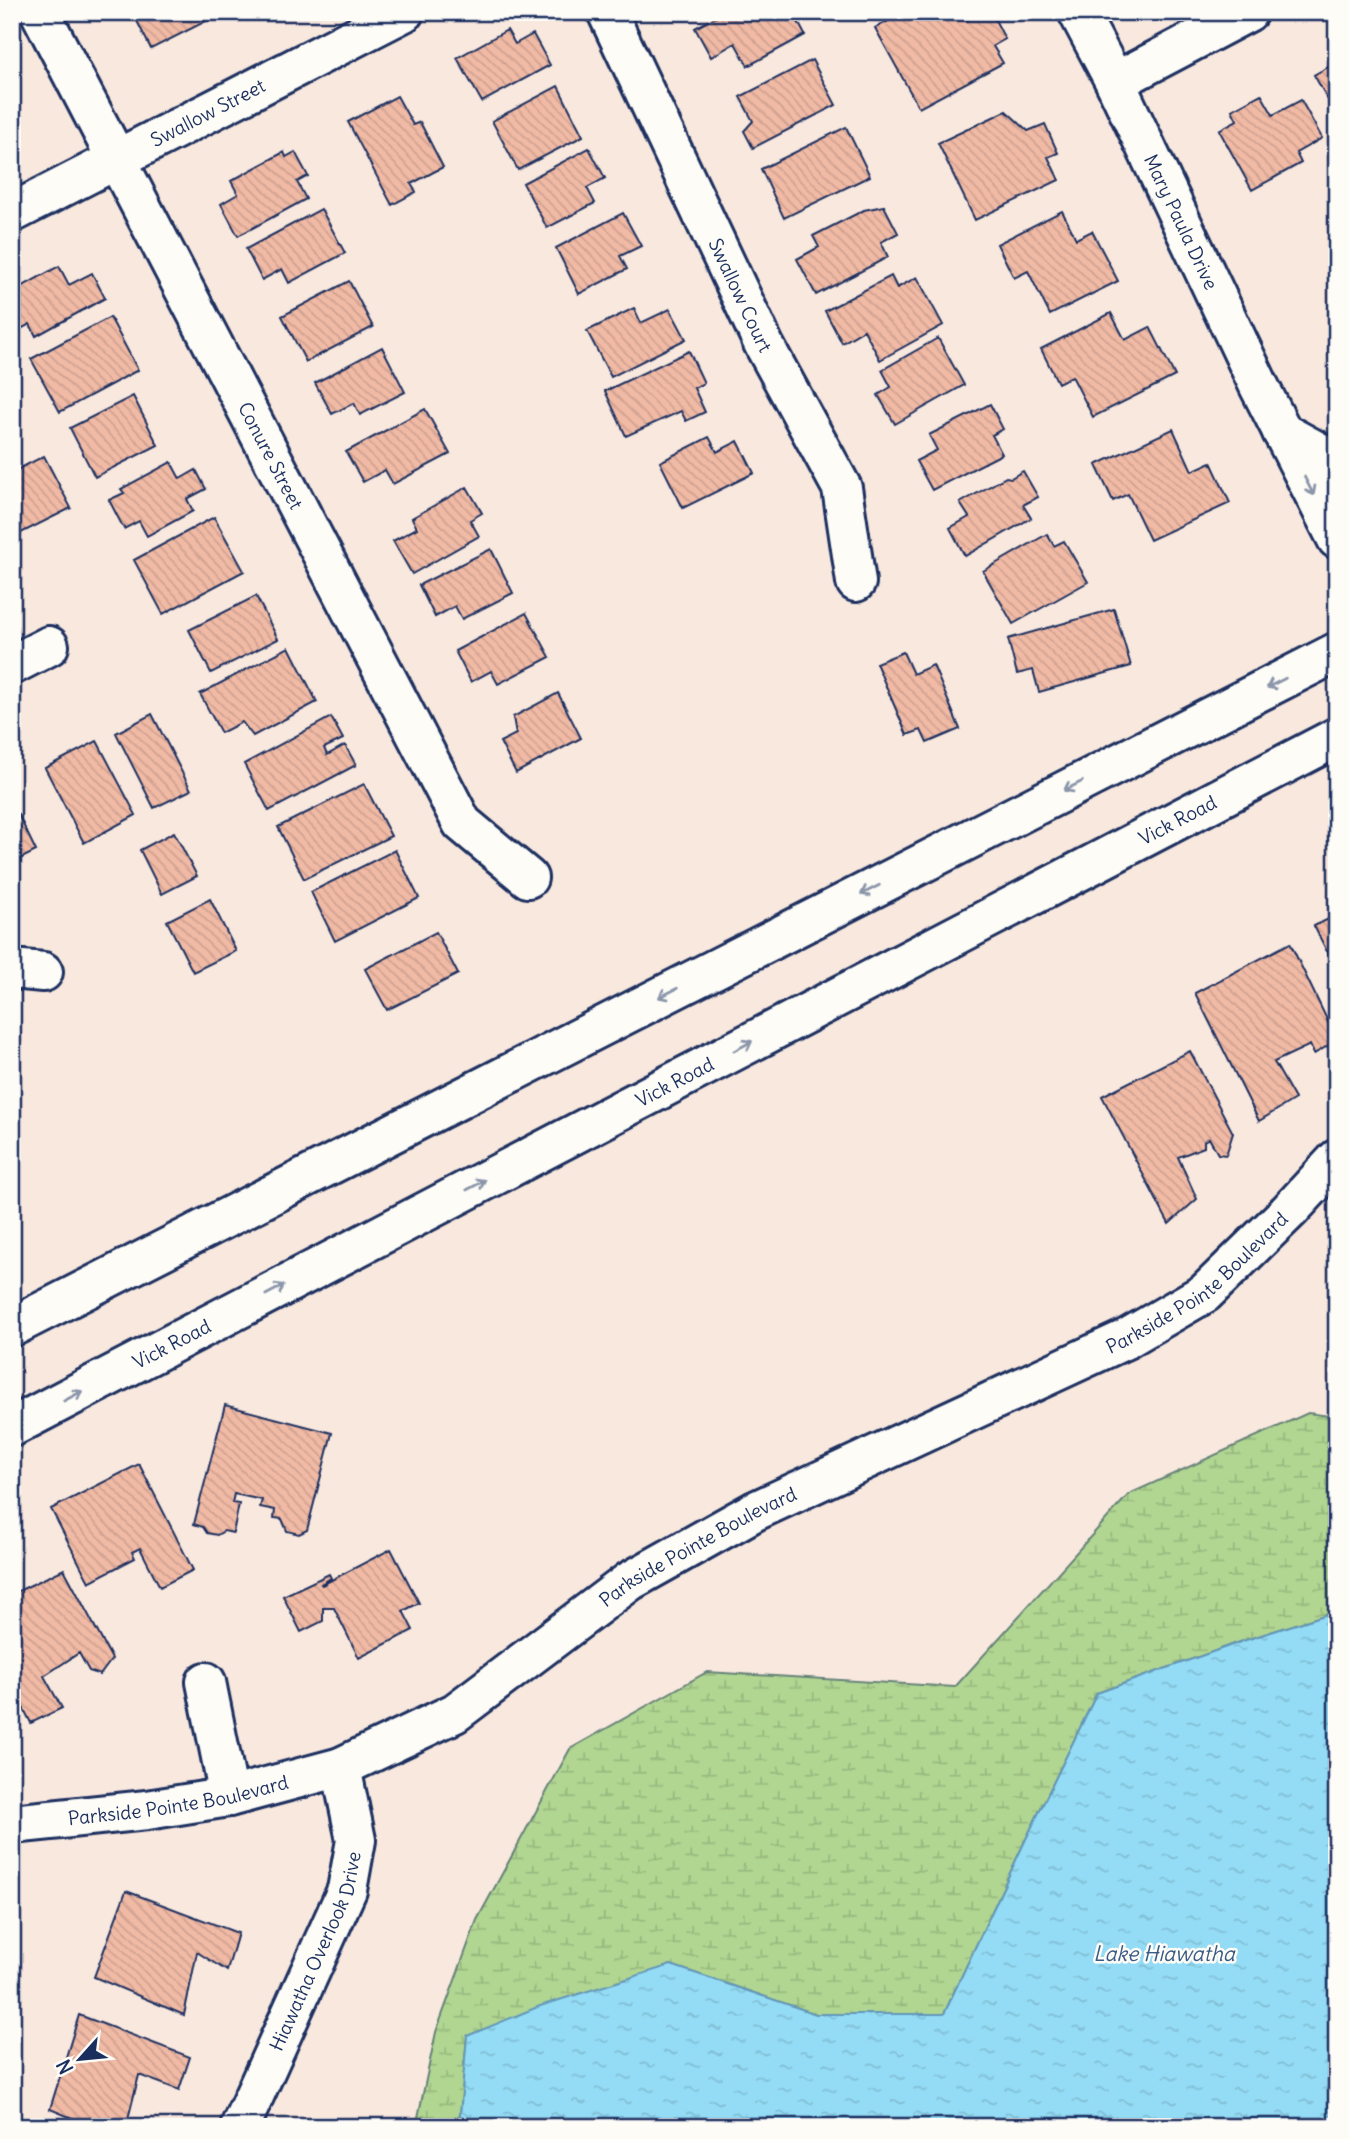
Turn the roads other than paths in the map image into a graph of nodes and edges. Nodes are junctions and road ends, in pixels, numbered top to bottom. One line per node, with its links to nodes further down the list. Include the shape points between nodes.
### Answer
1 (40, 12): 7 (street, Conure Street)
2 (404, 12): 7 (street, Swallow Street)
3 (607, 12): 12 (street, Swallow Court, via 764,345 842,488)
4 (1078, 12): 6 (street, Mary Paula Drive)
5 (1248, 12): 6 (street)
6 (1115, 82): 9 (street, Mary Paula Drive)
7 (116, 159): 8 (street, Swallow Street); 17 (street, Conure Street, via 462,824)
8 (12, 213)
9 (1282, 432): 10 (street); 11 (street, Mary Paula Drive, one-way to 11)
10 (1337, 462)
11 (1337, 539)
12 (856, 582)
13 (50, 646): 15 (street)
14 (1337, 652): 19 (street, one-way to 19)
15 (12, 665)
16 (1337, 737): 20 (street, Vick Road, one-way to 16)
17 (528, 878)
18 (1337, 1159): 22 (street, Parkside Pointe Boulevard, via 1205,1293 1126,1339 755,1511 630,1581 455,1713)
19 (12, 1327)
20 (12, 1427)
21 (206, 1682): 23 (street)
22 (341, 1766): 23 (street, Parkside Pointe Boulevard); 25 (street, Hiawatha Overlook Drive, via 356,1840 347,1890)
23 (229, 1797): 24 (street, Parkside Pointe Boulevard)
24 (12, 1824)
25 (240, 2127)

